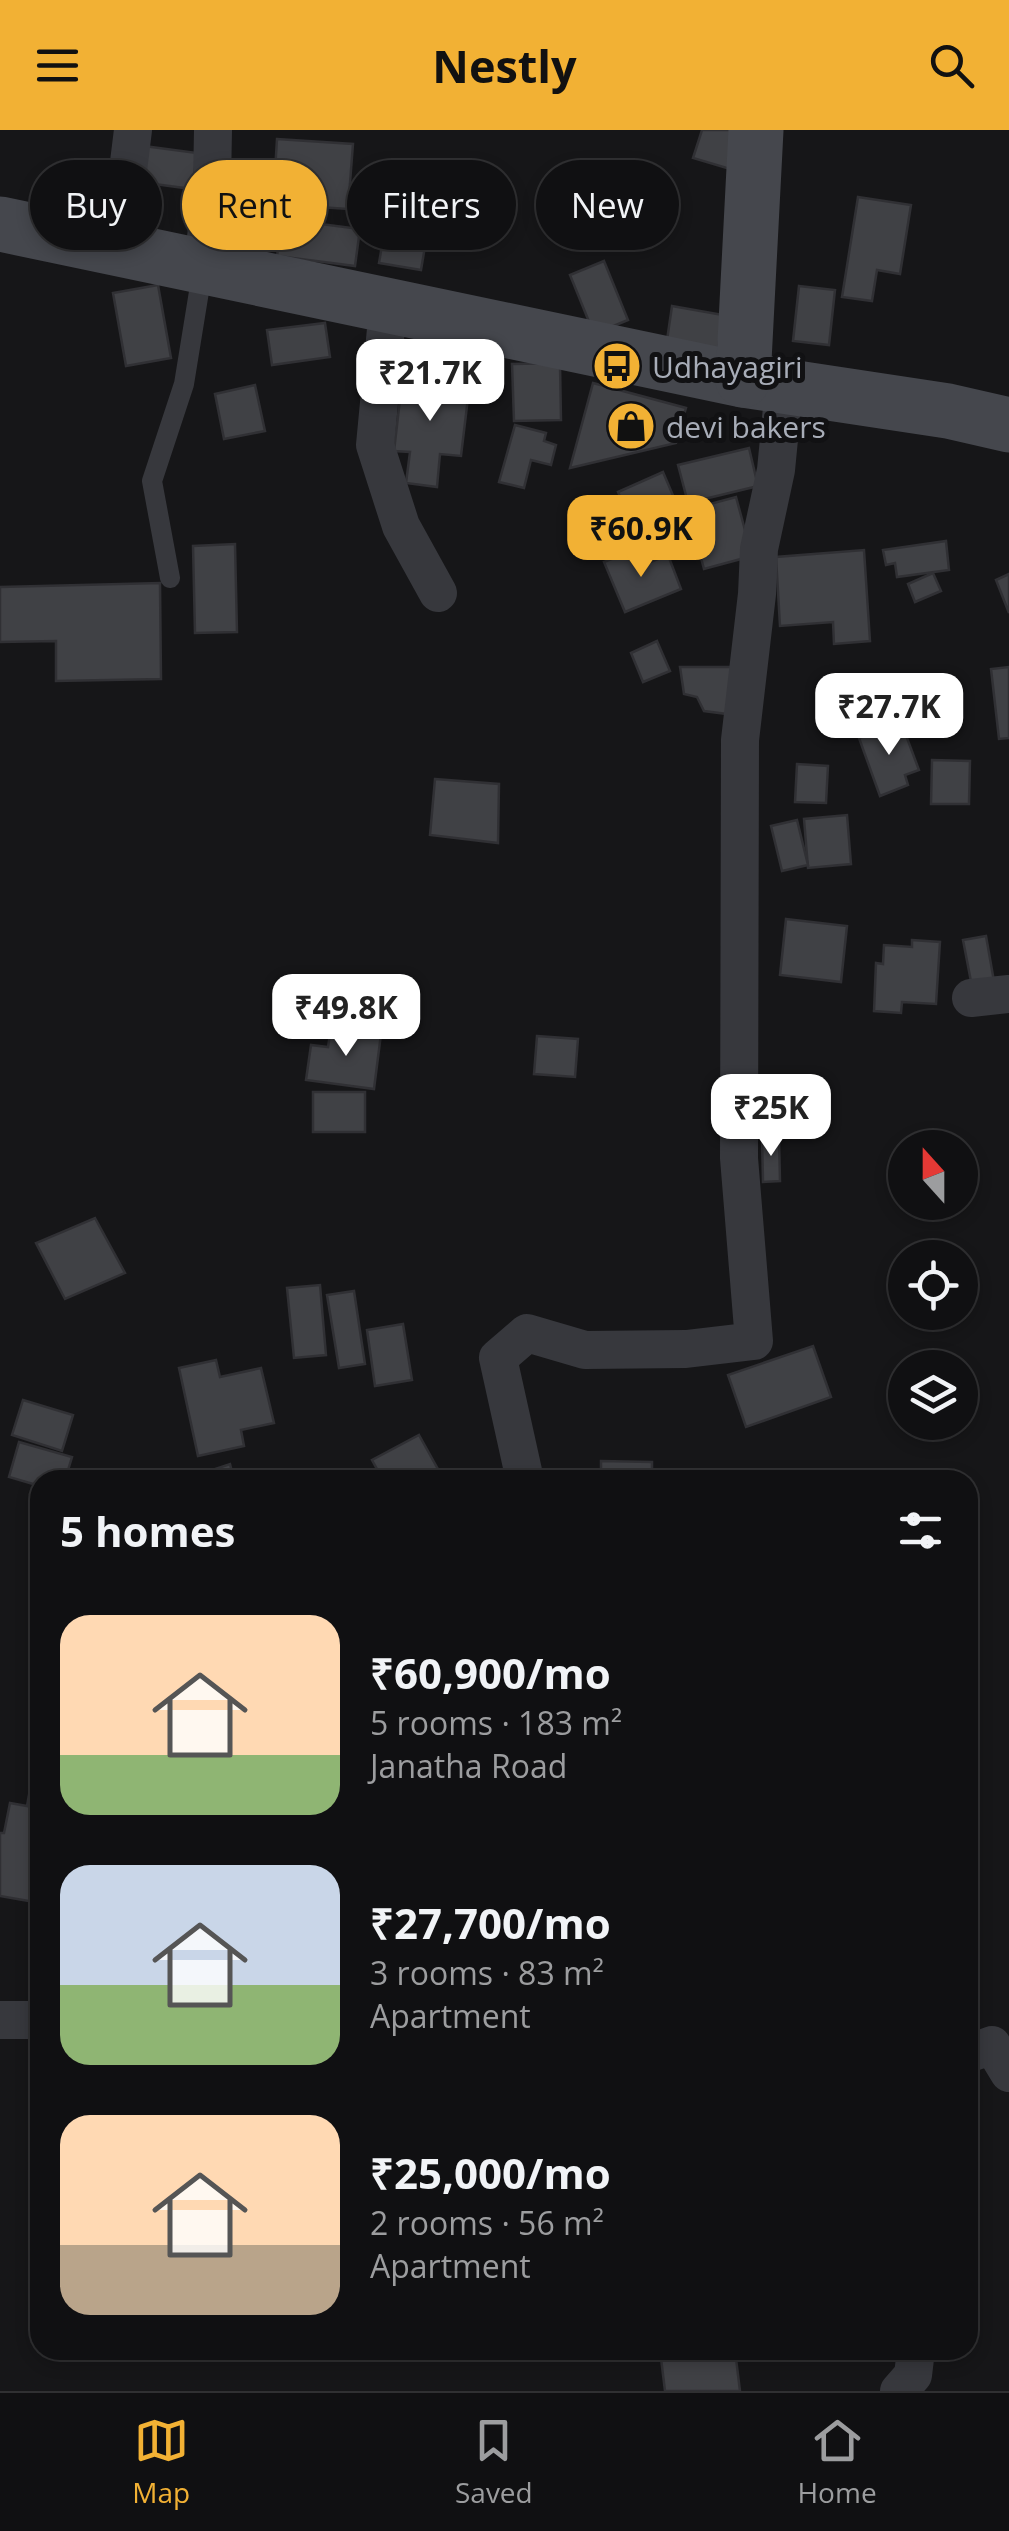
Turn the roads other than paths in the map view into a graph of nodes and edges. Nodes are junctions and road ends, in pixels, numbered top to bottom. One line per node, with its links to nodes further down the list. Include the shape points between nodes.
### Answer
1 (133, 130): 5 (street)
2 (213, 130): 6 (street)
3 (756, 130): 8 (main road)
4 (0, 224): 5 (main road)
5 (118, 252): 6 (main road)
6 (203, 265): 7 (main road); 10 (lane, via 184,384 152,481)
7 (388, 308): 8 (main road); 11 (street, via 375,445 401,526)
8 (764, 383): 9 (main road, via 948,410); 14 (street, via 776,470 759,549 740,740 739,1158 754,1340 585,1350 526,1333 498,1358)
9 (1009, 426)
10 (170, 578)
11 (438, 593)
12 (1009, 994): 13 (street)
13 (971, 998)
14 (523, 1470)
15 (0, 2020): 16 (street)
16 (30, 2020)
17 (978, 2050): 18 (street, via 992,2045)
18 (1009, 2073)
19 (915, 2360): 20 (street, via 913,2375)
20 (899, 2391)

